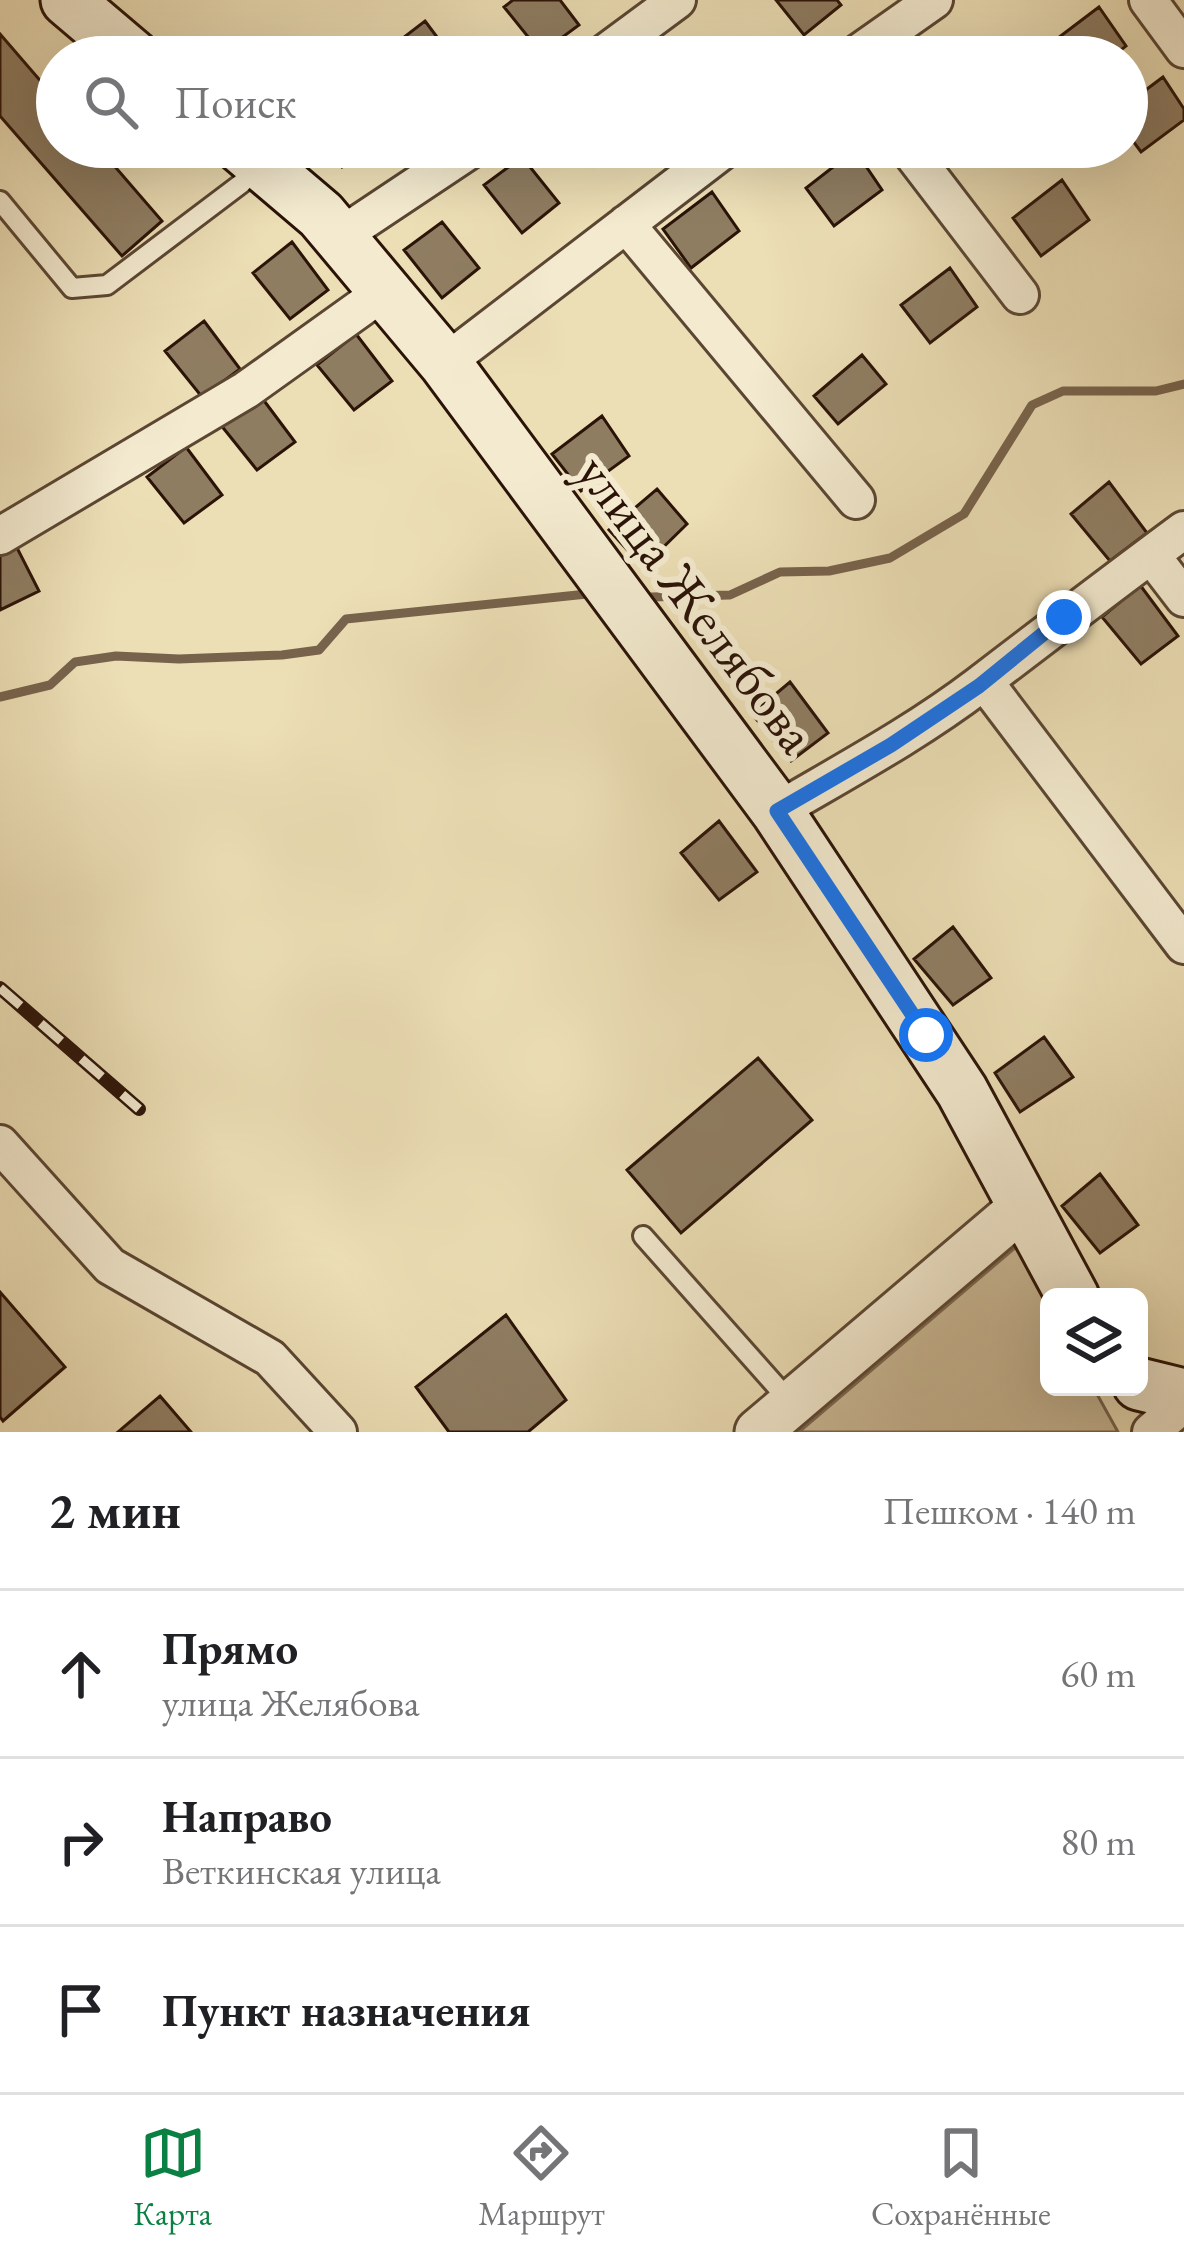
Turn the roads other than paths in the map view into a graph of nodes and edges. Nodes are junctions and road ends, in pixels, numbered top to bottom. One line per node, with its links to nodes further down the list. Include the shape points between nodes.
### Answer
1 (67, 0): 5 (main road)
2 (677, 0): 6 (street)
3 (934, 0): 7 (street)
4 (1148, 0): 8 (street)
5 (109, 36)
6 (628, 36)
7 (883, 36)
8 (1184, 49)
9 (246, 168): 14 (lane, via 242,183 107,285 72,288)
10 (266, 168): 16 (main road, улица Желябова)
11 (442, 168): 16 (street)
12 (699, 168): 15 (street)
13 (923, 168): 18 (street)
14 (0, 201)
15 (626, 224): 19 (street); 20 (street)
16 (339, 237): 17 (main road, улица Желябова)
17 (382, 292): 19 (main road, улица Желябова); 22 (street, via 246,390)
18 (1020, 295)
19 (445, 363): 26 (main road, улица Желябова)
20 (856, 500)
21 (1184, 530): 23 (street)
22 (0, 536)
23 (1151, 555): 24 (street); 25 (street)
24 (1184, 598)
25 (984, 681): 26 (street); 27 (street)
26 (777, 811): 29 (main road, улица Желябова, via 962,1091)
27 (1184, 945)
28 (0, 1144): 35 (street, via 110,1266 270,1358)
29 (1026, 1204): 31 (main road, улица Желябова); 34 (street)
30 (643, 1236): 34 (lane)
31 (1068, 1288)
32 (1148, 1387): 33 (main road)
33 (1184, 1399): 36 (street)
34 (775, 1418)
35 (338, 1432)
36 (1151, 1432)

